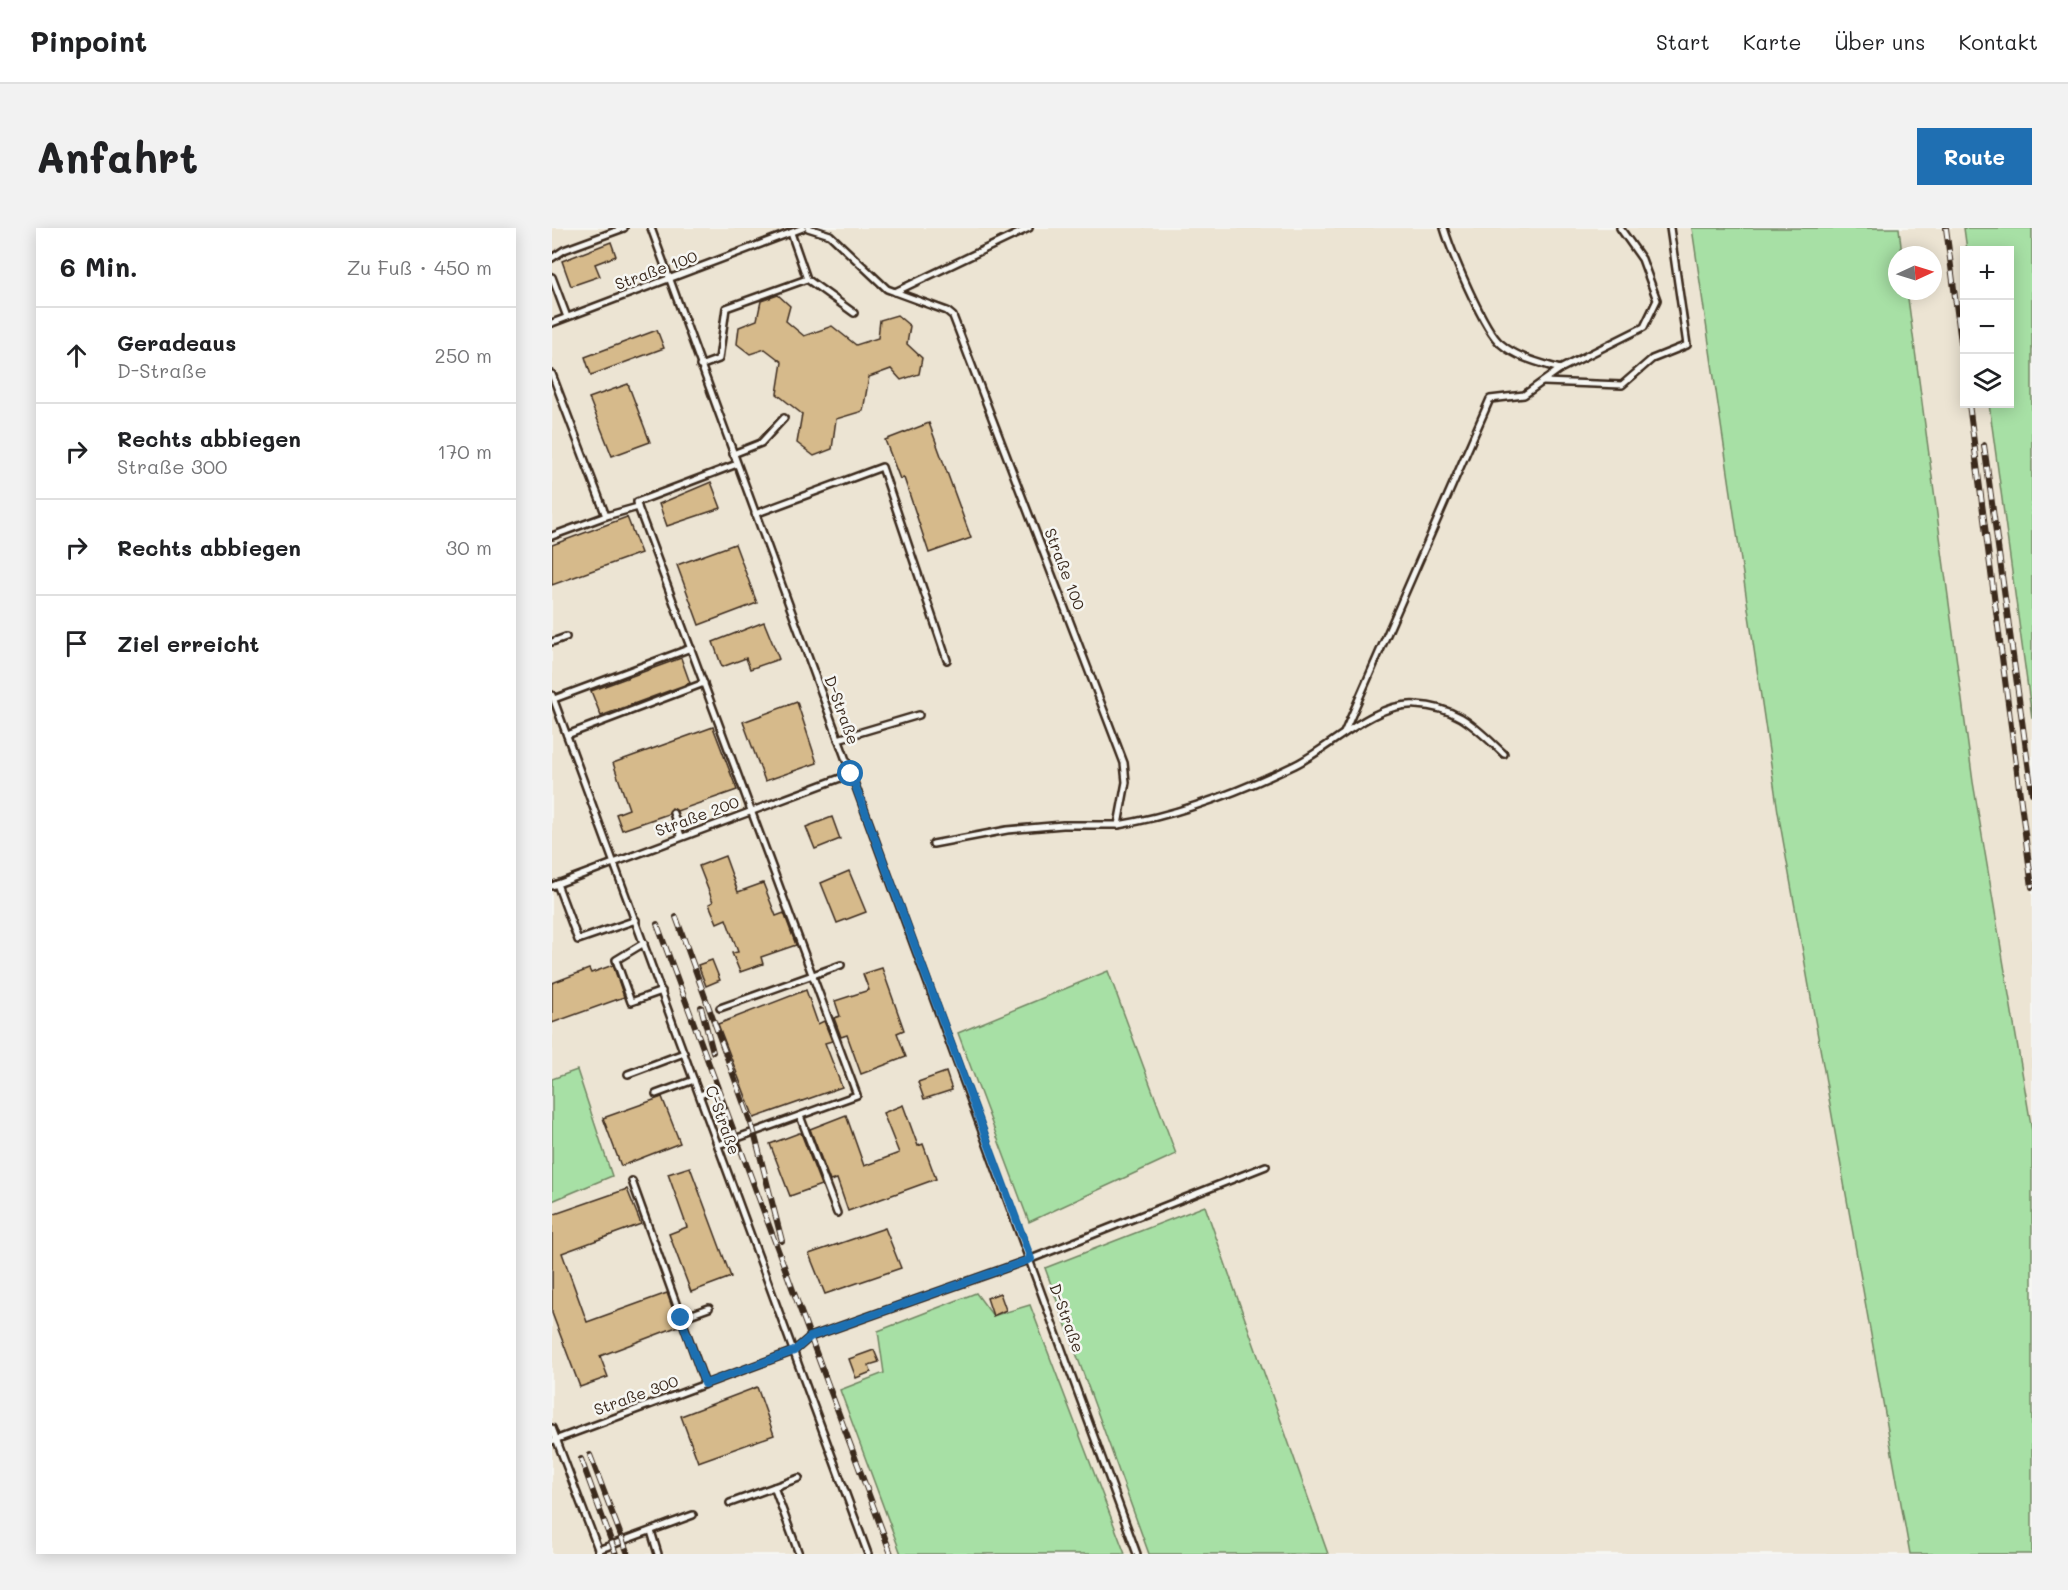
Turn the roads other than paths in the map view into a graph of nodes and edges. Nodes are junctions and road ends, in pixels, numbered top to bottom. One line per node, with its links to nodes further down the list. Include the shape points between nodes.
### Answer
1 (624, 228): 9 (lane)
2 (651, 228): 12 (lane, D-Straße)
3 (805, 228): 8 (lane, Straße 100); 13 (lane, Straße 100, via 830,235 887,289)
4 (1029, 228): 13 (lane)
5 (1444, 228): 18 (lane, via 1475,303 1499,344 1520,356)
6 (1620, 228): 18 (lane, via 1642,259 1657,300 1644,327)
7 (1670, 228): 20 (lane, via 1687,345 1652,358 1622,385)
8 (790, 233): 11 (lane); 12 (lane, Straße 100)
9 (552, 258)
10 (552, 277): 15 (lane)
11 (807, 279): 14 (lane); 17 (lane, via 726,308 719,358)
12 (669, 281): 15 (lane, Straße 100); 17 (lane, D-Straße)
13 (895, 292): 42 (lane, Straße 100, via 946,311 959,328 1124,763 1126,782)
14 (854, 313)
15 (567, 317): 16 (lane, Straße 100)
16 (552, 323)
17 (700, 366): 22 (lane, D-Straße)
18 (1560, 369): 20 (lane)
19 (552, 374): 26 (lane)
20 (1543, 382): 35 (lane, via 1524,395 1490,399)
21 (784, 418): 22 (lane, via 761,443)
22 (733, 454): 23 (lane, D-Straße)
23 (737, 464): 24 (lane, via 637,502); 25 (lane, D-Straße)
24 (638, 507): 26 (lane); 30 (lane)
25 (755, 514): 31 (lane, via 882,467); 37 (lane, D-Straße)
26 (606, 516): 27 (lane)
27 (552, 536)
28 (566, 637): 29 (lane)
29 (552, 642)
30 (691, 648): 32 (lane); 33 (lane)
31 (947, 660)
32 (704, 683): 36 (lane); 40 (lane)
33 (553, 697): 36 (lane, C-Straße)
34 (919, 715): 37 (lane)
35 (1344, 734): 38 (lane, via 1383,712 1422,705 1465,718); 42 (lane, via 1297,764 1228,794 1155,818)
36 (567, 735): 45 (lane, C-Straße)
37 (838, 739): 39 (lane, D-Straße)
38 (1504, 754)
39 (851, 774): 40 (lane, Straße 200); 64 (lane, D-Straße)
40 (752, 810): 43 (lane, Straße 200); 50 (lane)
41 (673, 813): 43 (lane)
42 (1118, 825): 44 (lane, via 1007,830)
43 (681, 836): 45 (lane, Straße 200)
44 (933, 844)
45 (614, 861): 46 (lane, Straße 200); 47 (lane, C-Straße)
46 (555, 885): 47 (lane, via 578,940)
47 (636, 920): 48 (lane, C-Straße)
48 (644, 944): 51 (lane, C-Straße); 51 (lane, via 616,960 631,1002)
49 (841, 965): 50 (lane)
50 (812, 976): 52 (lane); 59 (lane, via 857,1095)
51 (662, 991): 53 (lane, C-Straße)
52 (720, 1008)
53 (684, 1053): 54 (lane); 55 (lane, C-Straße)
54 (628, 1074)
55 (694, 1080): 57 (lane); 58 (lane, C-Straße)
56 (715, 1089): 58 (lane)
57 (656, 1094)
58 (700, 1095): 60 (lane, C-Straße)
59 (800, 1116): 60 (lane); 63 (lane)
60 (718, 1145): 67 (lane, C-Straße)
61 (1266, 1166): 64 (lane, Straße 300)
62 (632, 1181): 66 (lane)
63 (837, 1213)
64 (1031, 1259): 67 (lane, Straße 300, via 810,1337); 80 (lane, D-Straße)
65 (709, 1308): 66 (lane)
66 (681, 1318): 68 (lane)
67 (794, 1351): 68 (lane, Straße 300); 79 (lane, C-Straße)
68 (705, 1384): 70 (lane, Straße 300)
69 (552, 1428): 70 (lane)
70 (554, 1440): 76 (lane)
71 (799, 1478): 72 (lane)
72 (774, 1487): 73 (lane); 78 (lane)
73 (730, 1503)
74 (693, 1515): 75 (lane)
75 (651, 1531): 76 (lane); 77 (lane)
76 (599, 1552)
77 (658, 1554)
78 (799, 1554)
79 (868, 1554)
80 (1137, 1554)

